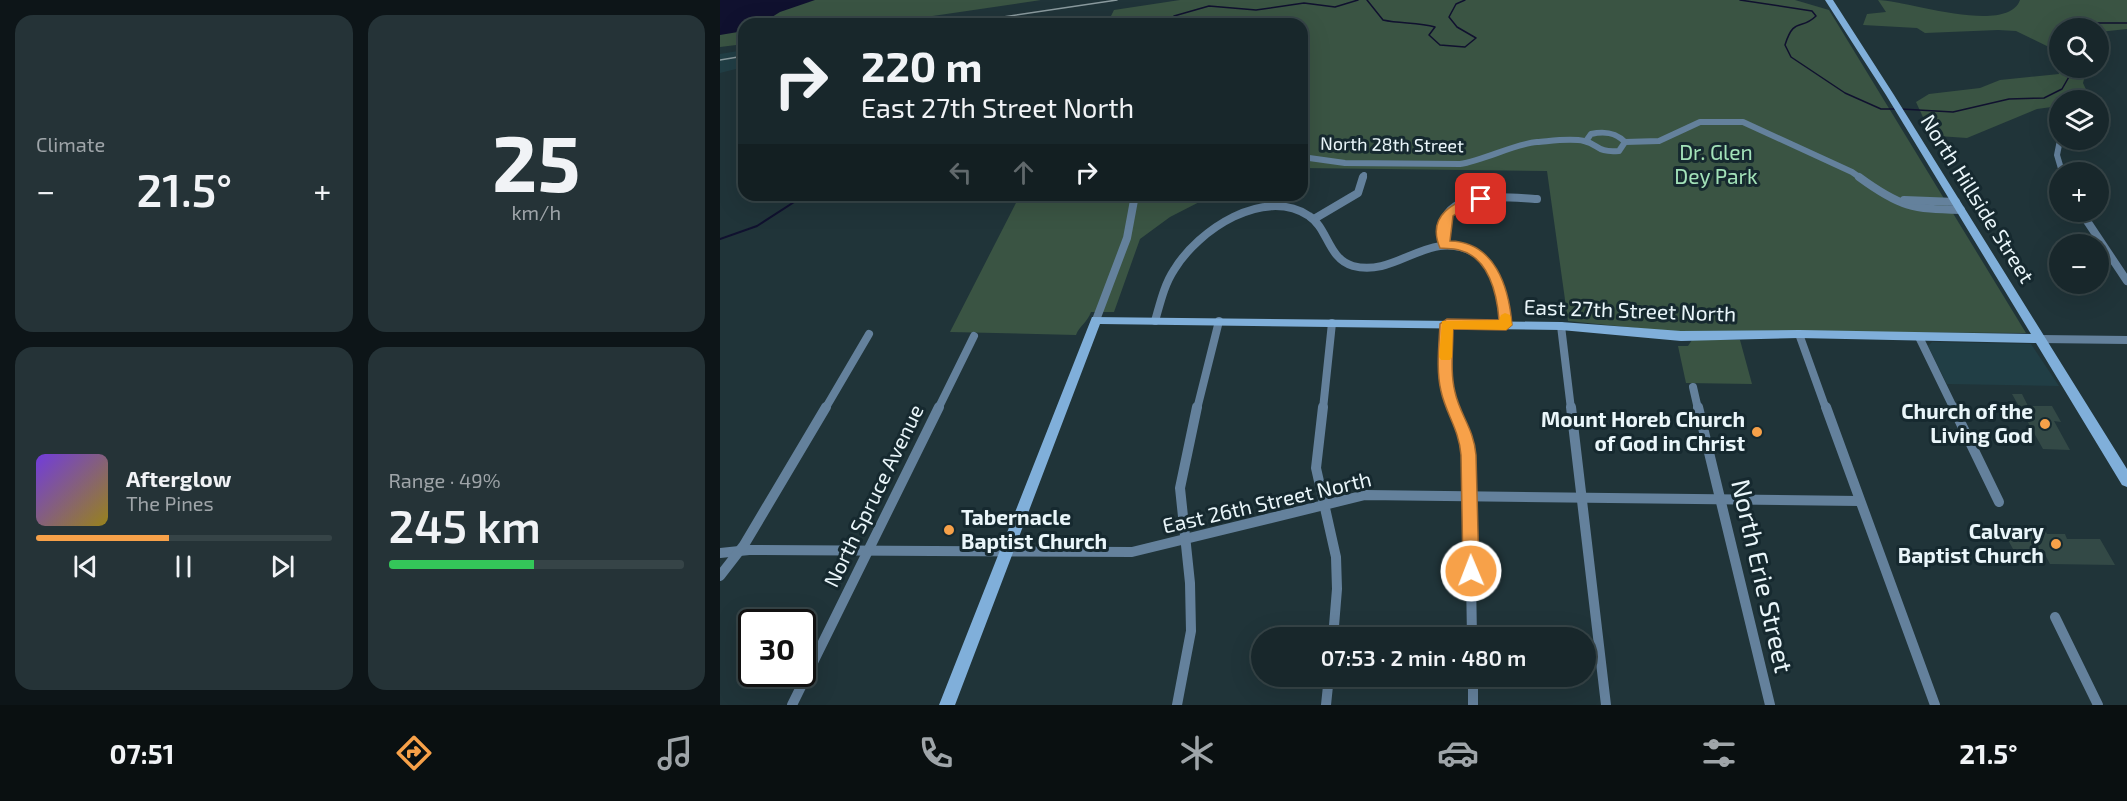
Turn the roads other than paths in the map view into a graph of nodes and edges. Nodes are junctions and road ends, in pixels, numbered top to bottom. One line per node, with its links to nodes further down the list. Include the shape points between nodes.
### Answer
1 (1829, 0): 9 (street, North Hillside Street)
2 (1586, 141): 3 (street, North 28th Street, via 1591,134 1606,132); 3 (street, North 28th Street, via 1597,150 1608,152 1619,151); 4 (street, North 28th Street, via 1534,142 1460,164 1345,163)
3 (1625, 142): 6 (street, North 28th Street, via 1659,141 1700,122 1743,122 1852,172)
4 (1308, 158)
5 (1364, 175): 10 (street, via 1358,193)
6 (1888, 198): 9 (street, North 28th Street, via 1920,209)
7 (1537, 199): 12 (street, via 1481,199 1458,205 1444,222)
8 (1134, 201): 14 (street, via 1127,238)
9 (1958, 206): 25 (street, North Hillside Street)
10 (1314, 219): 12 (street, via 1336,256 1352,266 1381,266 1430,246); 15 (street, via 1292,207 1275,206 1258,208 1226,222 1180,260)
11 (2087, 222): 13 (street)
12 (1444, 245): 19 (street, via 1466,247 1495,273 1504,299)
13 (2127, 281)
14 (1096, 320): 15 (street, East 27th Street North); 37 (street)
15 (1155, 321): 16 (street, East 27th Street North)
16 (1219, 321): 17 (street, East 27th Street North); 35 (street, via 1180,489)
17 (1332, 323): 18 (street, East 27th Street North); 34 (street, via 1316,451)
18 (1447, 324): 19 (street, East 27th Street North); 29 (street, via 1448,392 1467,437)
19 (1506, 325): 20 (street, East 27th Street North)
20 (1561, 326): 22 (street, East 27th Street North, via 1681,336); 30 (street)
21 (869, 334): 38 (street)
22 (1799, 334): 24 (street, East 27th Street North); 32 (street)
23 (974, 336): 36 (street, North Spruce Avenue)
24 (1919, 337): 25 (street, East 27th Street North); 33 (street)
25 (2040, 339): 26 (street, East 27th Street North); 28 (street, North Hillside Street)
26 (2127, 340)
27 (1693, 387): 31 (street, North Erie Street)
28 (2127, 481)
29 (1470, 496): 30 (street, East 26th Street North); 34 (street, East 26th Street North, via 1365,495); 43 (street)
30 (1582, 497): 31 (street, East 26th Street North); 51 (street)
31 (1721, 499): 32 (street, East 26th Street North); 52 (street, North Erie Street)
32 (1859, 501): 53 (street)
33 (1999, 502)
34 (1324, 506): 35 (street, East 26th Street North); 42 (street, via 1336,557 1338,589)
35 (1185, 540): 37 (street, East 26th Street North, via 1132,552); 48 (street, via 1191,632)
36 (870, 550): 37 (street, East 26th Street North); 38 (street, East 26th Street North); 46 (street, North Spruce Avenue)
37 (1007, 550): 47 (street)
38 (738, 551): 39 (street, East 26th Street North); 40 (street)
39 (720, 553)
40 (720, 576)
41 (2055, 616): 54 (street)
42 (1333, 627)
43 (1472, 627)
44 (1328, 687): 49 (street)
45 (1473, 687): 50 (street)
46 (792, 705)
47 (947, 705)
48 (1178, 705)
49 (1326, 705)
50 (1473, 705)
51 (1606, 705)
52 (1770, 705)
53 (1935, 705)
54 (2098, 705)

